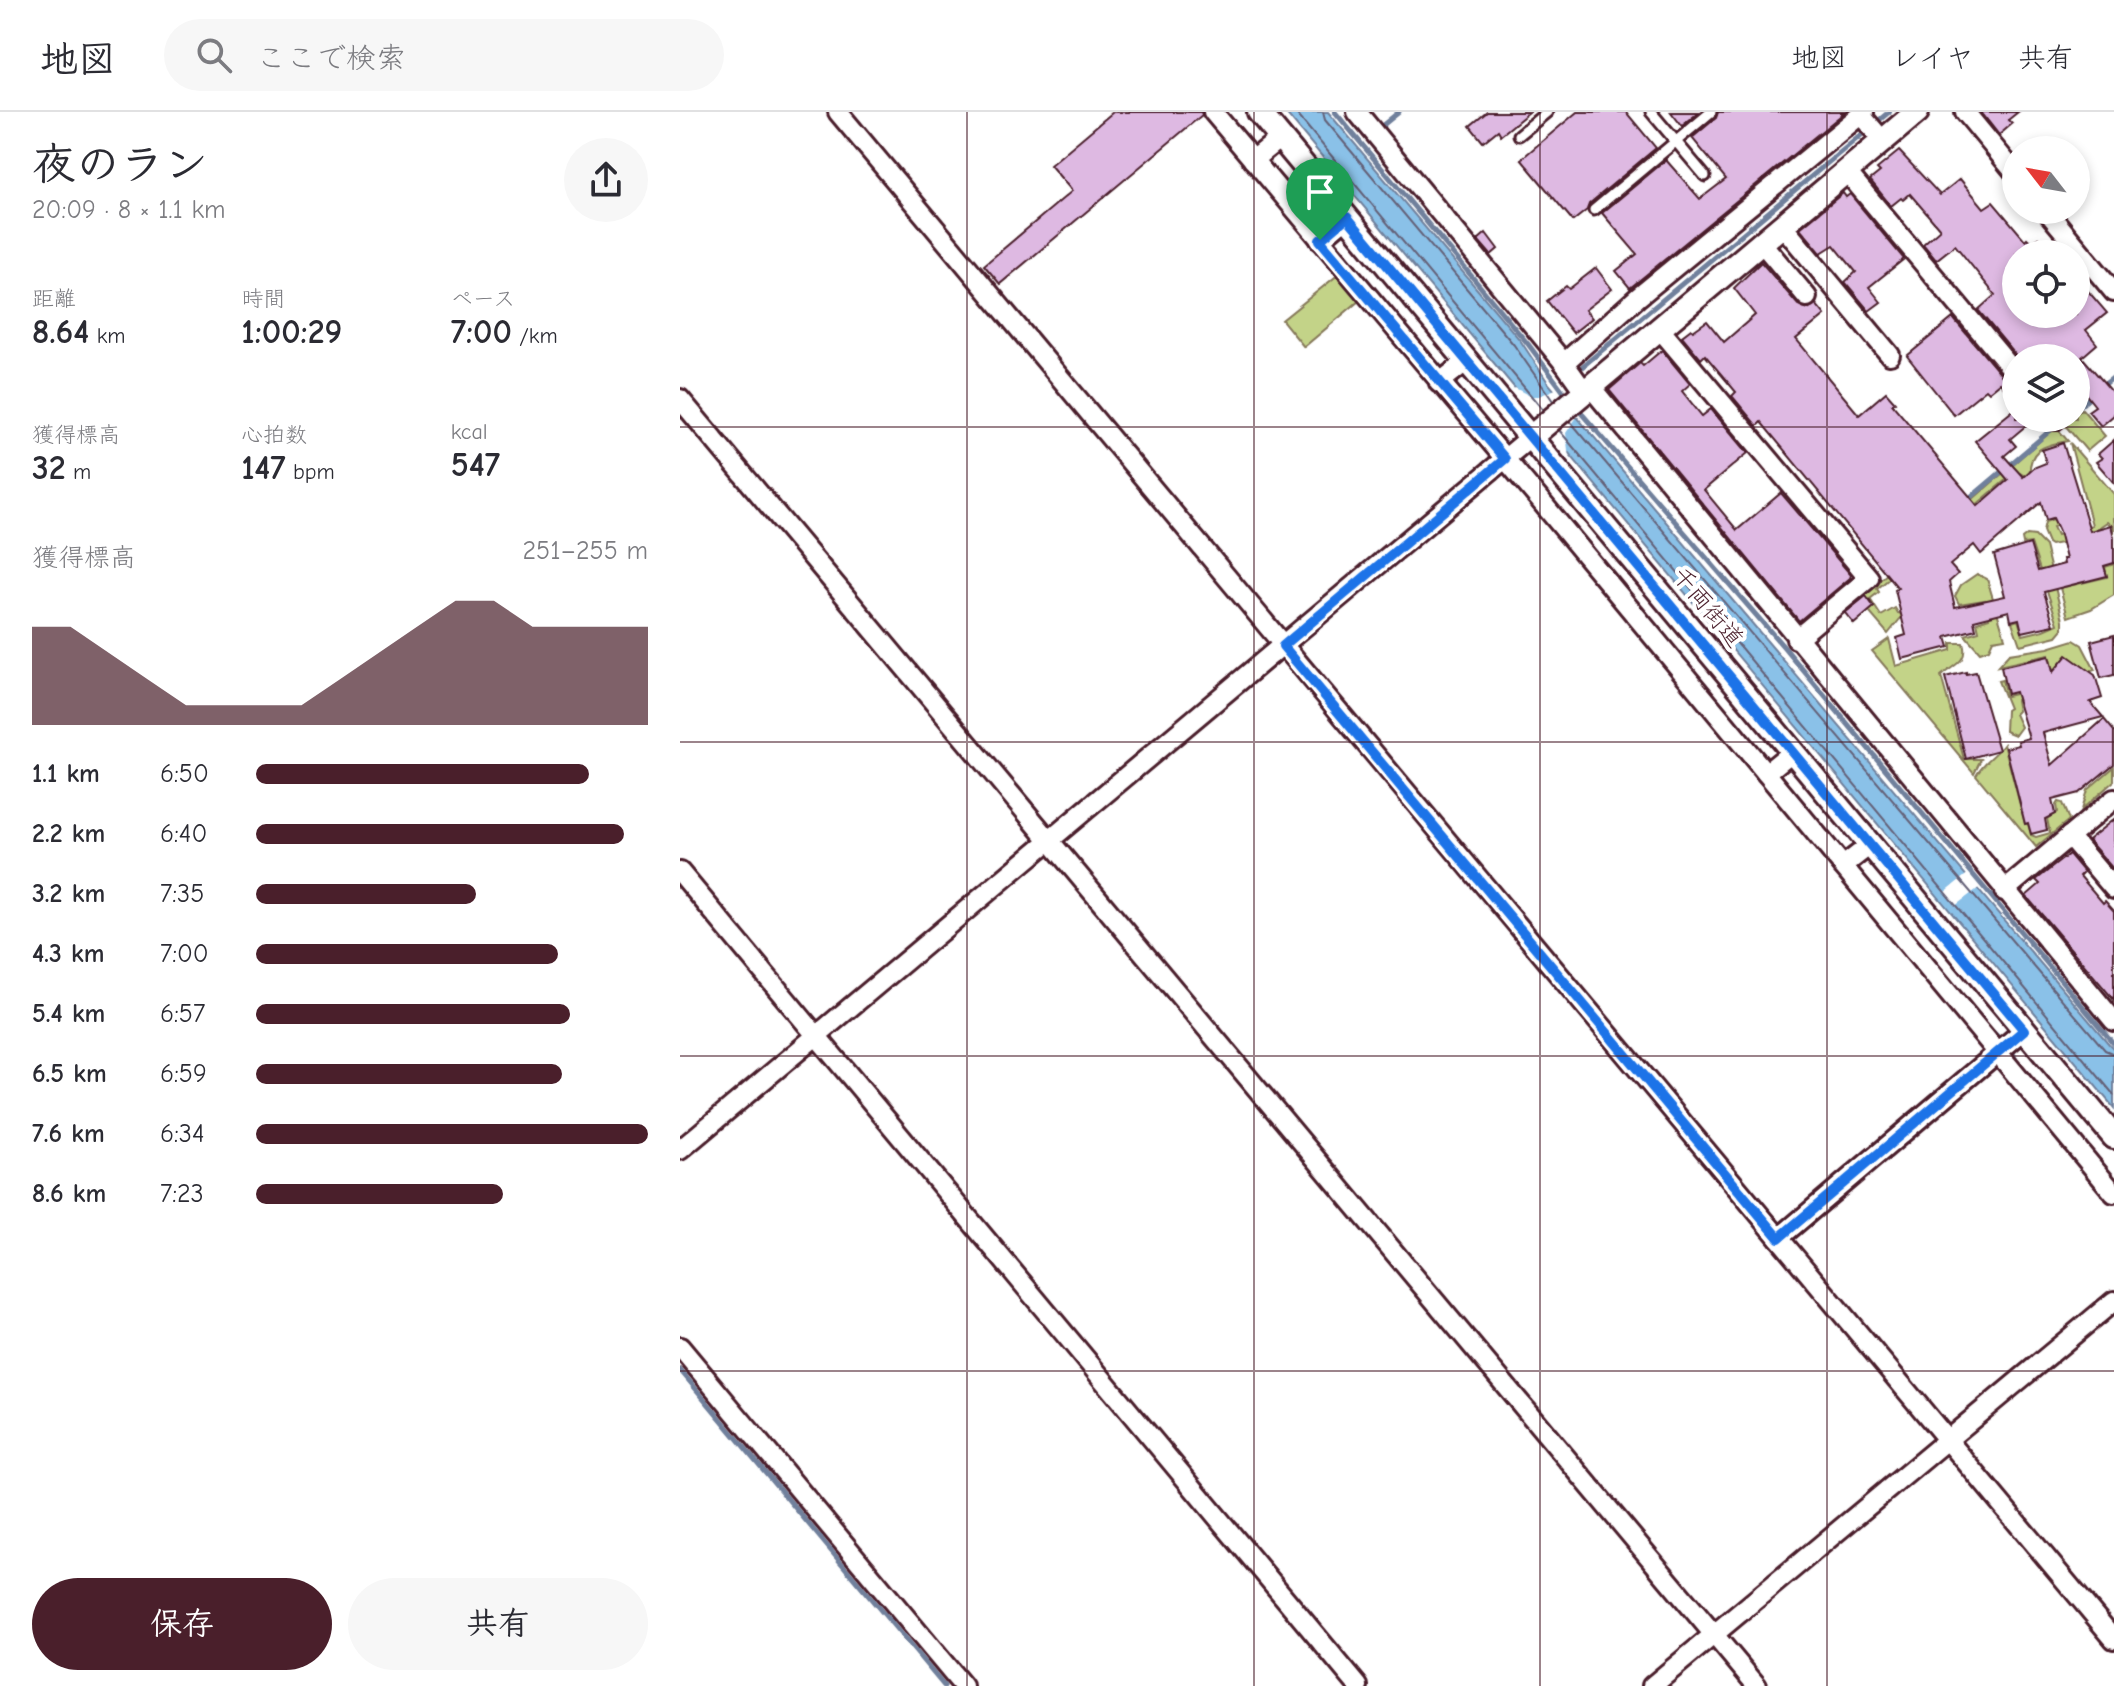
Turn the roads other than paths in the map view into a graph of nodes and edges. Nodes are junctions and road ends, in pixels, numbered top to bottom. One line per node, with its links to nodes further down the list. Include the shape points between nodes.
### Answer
1 (838, 112): 38 (street, via 1081,400)
2 (1213, 112): 15 (street)
3 (1259, 112): 13 (street, 千両街道)
4 (1382, 112): 10 (street)
5 (1547, 112): 12 (lane)
6 (1651, 112): 14 (lane)
7 (1711, 112): 14 (lane)
8 (1917, 112): 11 (street)
9 (1965, 112): 16 (street)
10 (1362, 118): 31 (street)
11 (1870, 124): 17 (street); 31 (street, via 1637,298)
12 (1519, 135)
13 (1280, 138): 15 (street); 20 (street, 千両街道)
14 (1676, 142): 18 (lane); 19 (lane)
15 (1257, 157): 23 (street)
16 (2002, 157)
17 (1846, 171): 22 (street); 29 (street)
18 (1705, 176)
19 (1594, 210)
20 (1347, 217): 23 (street); 30 (street, 千両街道)
21 (2058, 224): 25 (street)
22 (1782, 225): 24 (street); 28 (street)
23 (1320, 240): 32 (street)
24 (1761, 242): 26 (street); 27 (street)
25 (2114, 292)
26 (1807, 297)
27 (1659, 328): 33 (street); 37 (street, via 1869,578)
28 (1890, 355)
29 (2002, 357)
30 (1468, 360): 32 (street); 35 (street, 千両街道)
31 (1564, 363): 33 (street)
32 (1439, 383): 36 (street)
33 (1583, 392): 35 (street); 37 (street)
34 (680, 399): 44 (street)
35 (1537, 431): 36 (street); 39 (street, 千両街道)
36 (1505, 459): 38 (street); 40 (street)
37 (1796, 639): 48 (street)
38 (1278, 650): 44 (street); 55 (street)
39 (1711, 651): 40 (street); 41 (street, 千両街道)
40 (1688, 669): 41 (street)
41 (1776, 764): 45 (street, 千両街道); 45 (street)
42 (2114, 799): 43 (street)
43 (2069, 836): 47 (street); 48 (street)
44 (1050, 842): 50 (street); 59 (street)
45 (1854, 858): 51 (street, 千両街道); 51 (street)
46 (680, 872): 50 (street)
47 (2114, 889)
48 (2004, 891): 49 (street)
49 (2114, 1021)
50 (817, 1036): 53 (street); 62 (street)
51 (2009, 1043): 52 (street, 千両街道); 54 (street); 55 (street)
52 (2114, 1137)
53 (680, 1150)
54 (2114, 1193)
55 (1779, 1238): 58 (street)
56 (2114, 1301): 58 (street)
57 (680, 1347): 61 (street)
58 (1943, 1442): 59 (street); 60 (street)
59 (1709, 1638): 63 (street); 64 (street)
60 (2114, 1639)
61 (963, 1686)
62 (1358, 1686)
63 (1652, 1686)
64 (1757, 1686)

